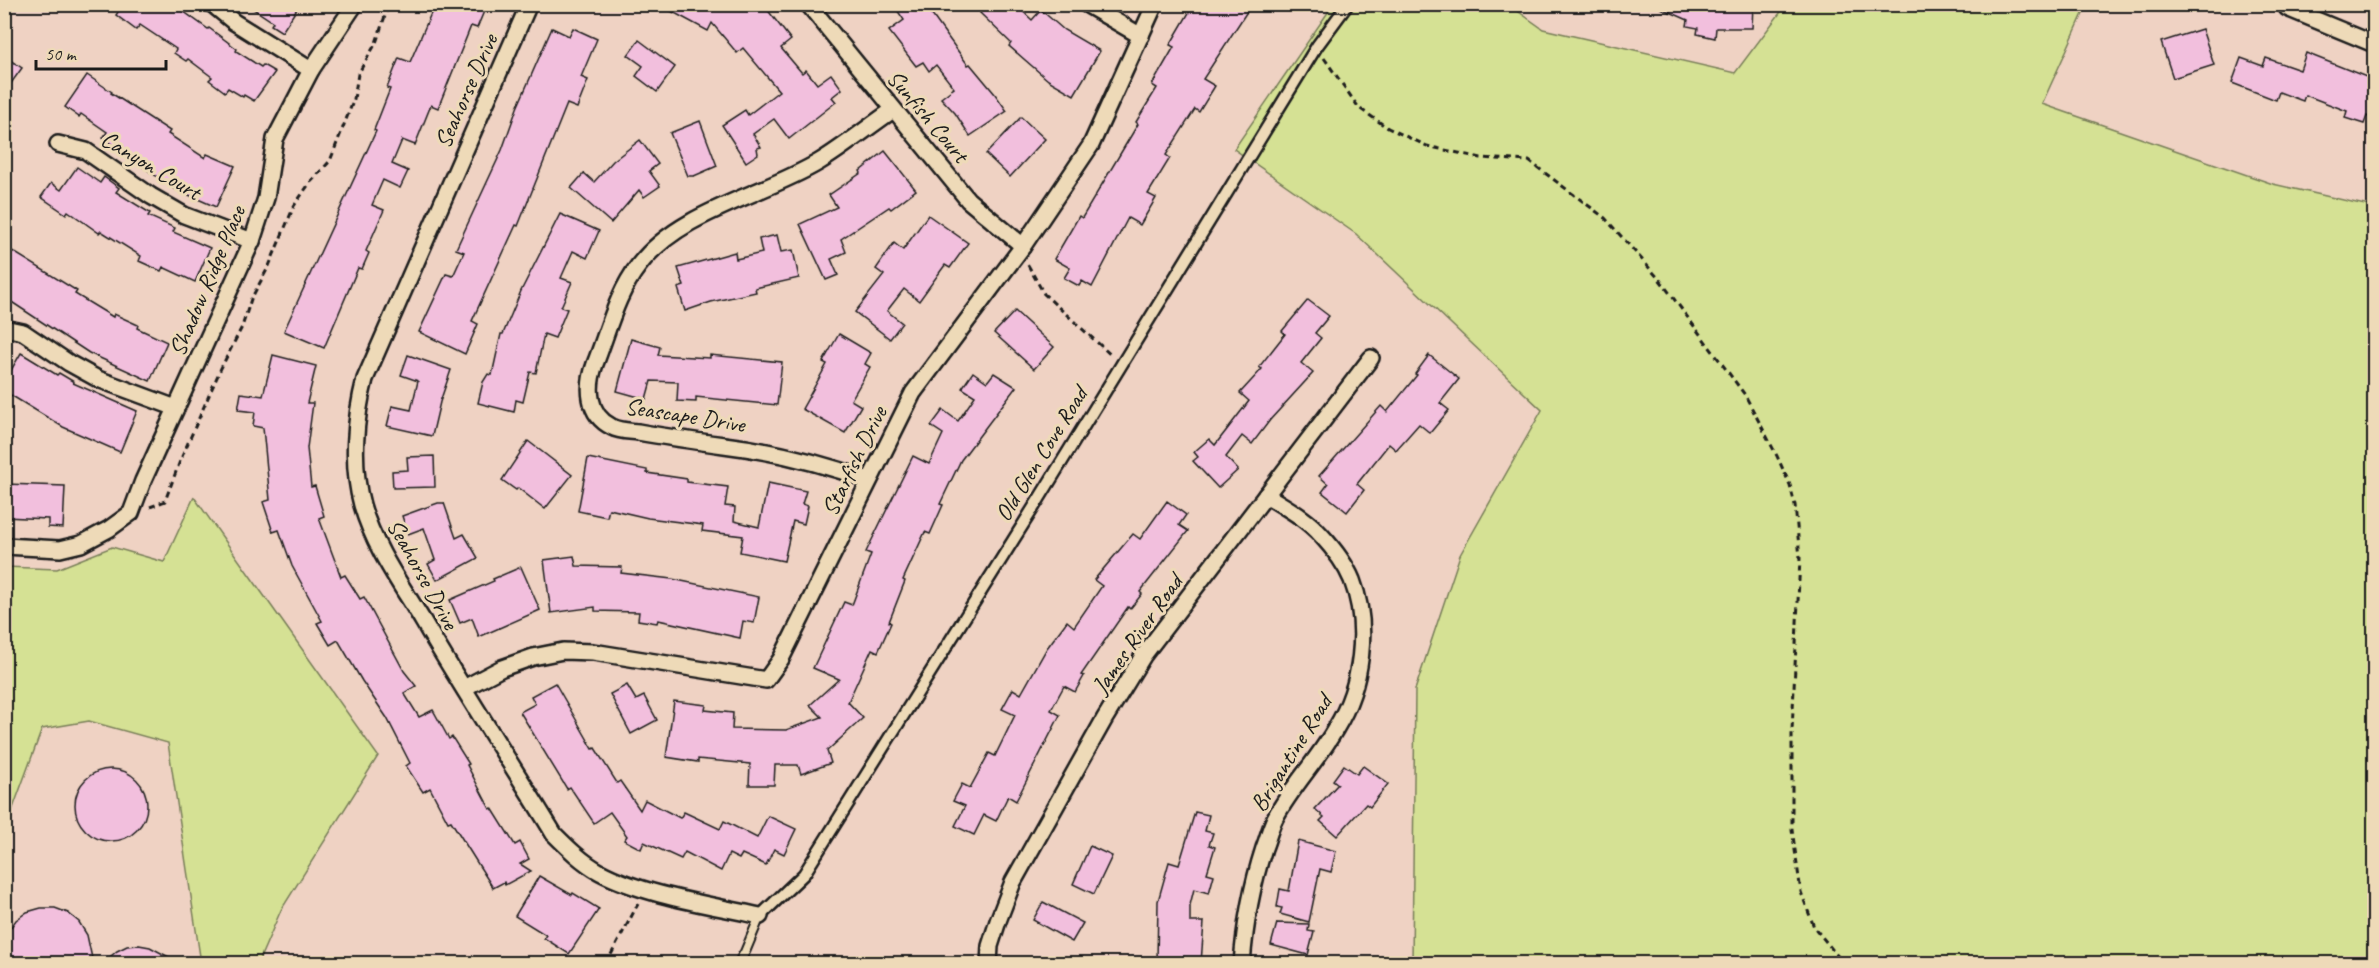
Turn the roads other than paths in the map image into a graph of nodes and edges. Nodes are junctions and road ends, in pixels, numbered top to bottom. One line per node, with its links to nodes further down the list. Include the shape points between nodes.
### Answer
1 (212, 4): 11 (street)
2 (355, 4): 11 (street, Shadow Ridge Place)
3 (528, 4): 22 (street, Seahorse Drive, via 374,357 358,410 356,468 361,502 373,538)
4 (808, 4): 12 (street, Sunfish Court)
5 (1086, 4): 9 (street)
6 (1155, 4): 9 (street, Starfish Drive)
7 (1348, 4): 23 (street, Old Glen Cove Road, via 1317,46 804,874)
8 (2287, 8): 10 (street)
9 (1141, 36): 15 (street, Starfish Drive, via 1091,146)
10 (2374, 44)
11 (311, 70): 14 (street, Shadow Ridge Place, via 275,139 266,198)
12 (893, 110): 15 (street, Sunfish Court, via 968,200); 19 (street, Seascape Drive, via 819,162 697,218 660,242 623,289 589,379 594,412 612,427 767,451)
13 (58, 144): 14 (street, Canyon Court, via 86,151 184,215)
14 (252, 241): 18 (street, Shadow Ridge Place)
15 (1023, 246): 19 (street, Starfish Drive, via 913,393)
16 (4, 328): 18 (street, via 23,333 98,379)
17 (1371, 358): 20 (street, James River Road)
18 (176, 408): 21 (street, Shadow Ridge Place, via 131,513 109,529 71,547)
19 (869, 480): 22 (street, Starfish Drive, via 781,659 766,680 593,652 563,651 502,668)
20 (1266, 495): 25 (street, James River Road, via 1143,656 1105,718 1013,882 990,946); 26 (street, Brigantine Road, via 1299,515 1339,556 1352,580 1362,650 1351,701 1336,730 1288,794 1274,821 1252,885)
21 (4, 546)
22 (464, 688): 23 (street, Seahorse Drive, via 554,834 574,854 618,881)
23 (760, 916): 24 (lane)
24 (738, 963)
25 (989, 963)
26 (1242, 963)

